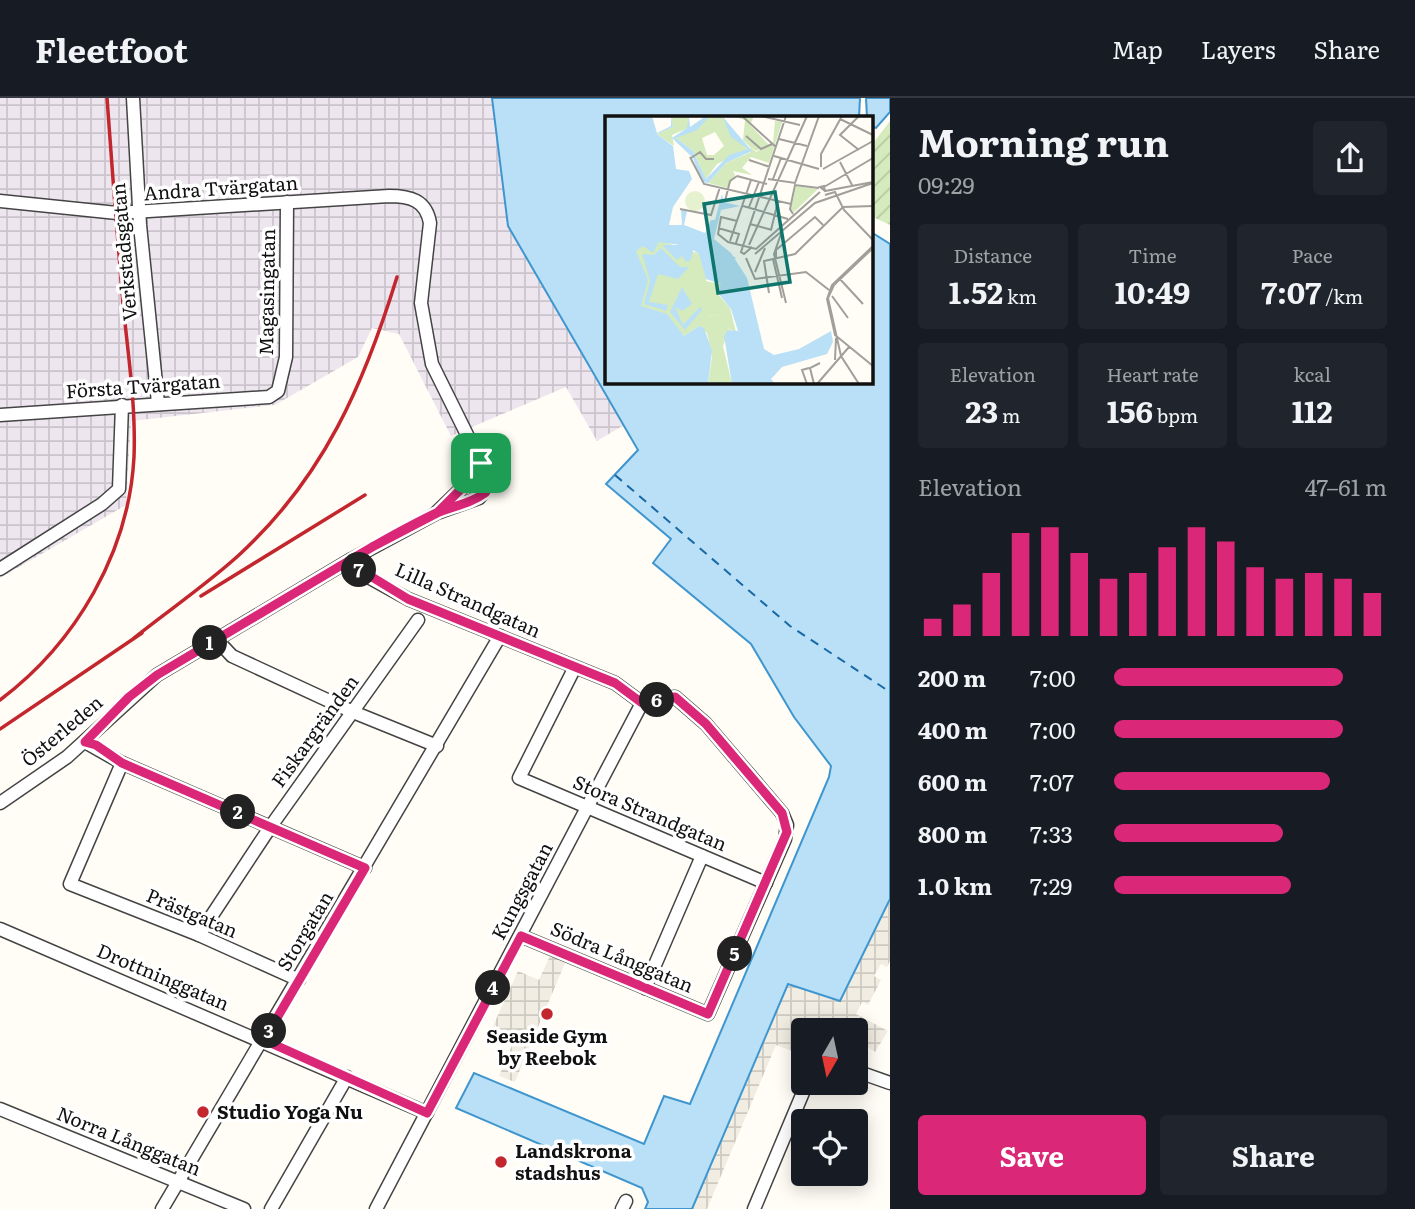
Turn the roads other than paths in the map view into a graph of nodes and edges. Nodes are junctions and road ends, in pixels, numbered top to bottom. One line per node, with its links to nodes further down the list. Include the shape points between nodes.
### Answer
1 (133, 98): 4 (street, Verkstadsgatan)
2 (0, 201): 4 (street, Andra Tvärgatan)
3 (287, 202): 4 (street, Andra Tvärgatan); 5 (street, Magasingatan, via 286,357); 9 (street, Andra Tvärgatan, via 405,196 421,202 430,223 421,303 432,364)
4 (139, 213): 6 (street, Verkstadsgatan)
5 (281, 383): 6 (street, Första Tvärgatan, via 269,397)
6 (158, 403): 7 (street, Första Tvärgatan)
7 (122, 405): 8 (street, Första Tvärgatan); 12 (street, via 119,489 103,504)
8 (0, 415)
9 (481, 463): 10 (street); 10 (street, via 491,477 485,493)
10 (437, 513): 11 (street)
11 (350, 560): 14 (street, Lilla Strandgatan, via 370,578 408,599); 15 (street)
12 (0, 569)
13 (418, 620): 18 (street, Fiskargränden)
14 (500, 636): 16 (street, Lilla Strandgatan); 20 (street, Storgatan)
15 (216, 639): 18 (street, via 232,656); 19 (street, Österleden, via 129,697)
16 (575, 667): 17 (street, Lilla Strandgatan, via 615,683); 23 (street, Stora Strandgatan, via 519,778)
17 (642, 703): 23 (street, Kungsgatan); 27 (street, via 675,697 689,707 782,813 787,825 785,839)
18 (353, 712): 20 (street); 24 (street, Fiskargränden)
19 (85, 742): 21 (street); 22 (street, Österleden)
20 (437, 746): 26 (street, Storgatan)
21 (122, 763): 24 (street); 29 (street, Prästgatan, via 69,884)
22 (0, 803)
23 (587, 807): 25 (street, Stora Strandgatan); 30 (street, Kungsgatan)
24 (271, 826): 26 (street); 29 (street, Fiskargränden)
25 (702, 856): 27 (street, Stora Strandgatan); 32 (street)
26 (365, 868): 31 (street, Storgatan)
27 (765, 883): 32 (street, Södra Långgatan, via 708,1014)
28 (0, 929): 33 (street, Drottninggatan)
29 (199, 935): 31 (street, Prästgatan)
30 (521, 936): 32 (street, Södra Långgatan); 39 (street, Kungsgatan)
31 (299, 980): 33 (street, Storgatan)
32 (645, 988)
33 (264, 1040): 35 (street, Drottninggatan); 40 (street, Storgatan)
34 (868, 1075): 36 (street)
35 (347, 1077): 39 (street, Drottninggatan); 43 (street)
36 (890, 1083)
37 (802, 1096): 45 (street)
38 (0, 1110): 40 (street, Norra Långgatan)
39 (427, 1113): 44 (street, Kungsgatan)
40 (178, 1182): 41 (street, Storgatan); 42 (street, Norra Långgatan)
41 (162, 1209)
42 (244, 1209)
43 (271, 1209)
44 (376, 1209)
45 (754, 1209)

